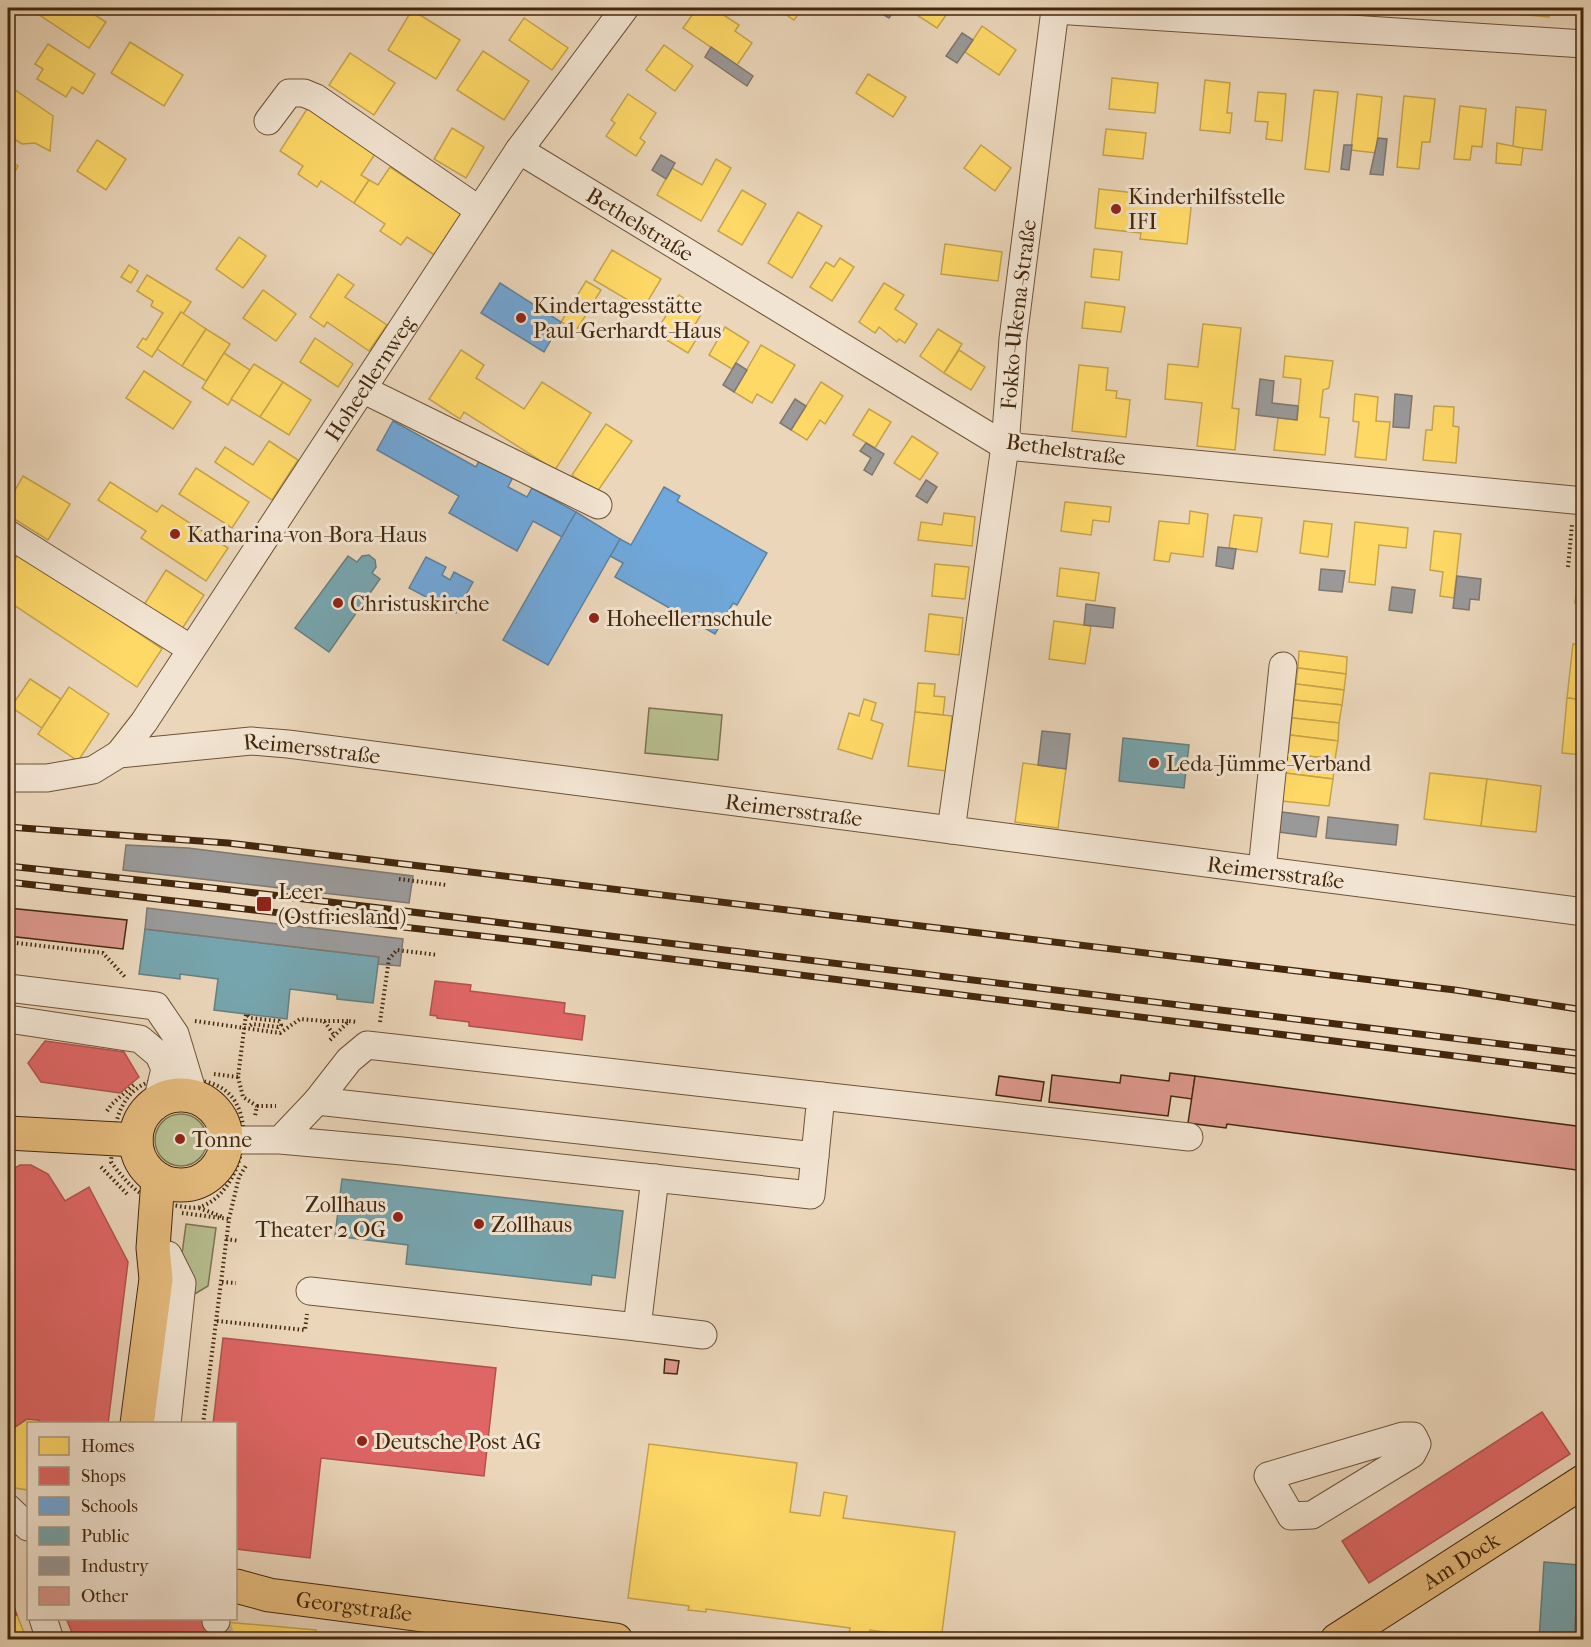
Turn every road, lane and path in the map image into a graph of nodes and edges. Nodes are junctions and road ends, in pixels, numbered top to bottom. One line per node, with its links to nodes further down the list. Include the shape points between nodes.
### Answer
1 (625, 8): 5 (street, Hoheellernweg)
2 (1053, 9): 3 (street); 8 (street, Fokko-Ukena-Straße, via 1013,339)
3 (1584, 44)
4 (268, 121): 6 (street, via 289,93 316,98)
5 (519, 150): 6 (street, Hoheellernweg); 8 (street, Bethelstraße)
6 (479, 210): 7 (street, Hoheellernweg)
7 (362, 389): 10 (street); 13 (street, Hoheellernweg)
8 (1005, 446): 9 (street, Bethelstraße); 17 (street, Fokko-Ukena-Straße)
9 (1579, 501): 12 (path)
10 (598, 506)
11 (8, 534): 13 (street)
12 (1568, 567)
13 (190, 650): 15 (street, Hoheellernweg)
14 (1283, 666): 18 (street)
15 (119, 754): 16 (street, Reimersstraße, via 93,770 47,778); 17 (street, Reimersstraße, via 251,741 288,744)
16 (8, 778)
17 (951, 830): 18 (street, Reimersstraße)
18 (1262, 870): 21 (street, Reimersstraße)
19 (399, 879): 20 (path)
20 (447, 885)
21 (1584, 912)
22 (438, 955): 27 (path, via 397,950 389,959)
23 (8, 988): 31 (street, via 156,1006 175,1034)
24 (8, 1019): 32 (street, via 140,1039 159,1055 165,1070)
25 (324, 1021): 26 (path); 28 (path, via 300,1019 280,1032); 29 (path, via 334,1035)
26 (349, 1021)
27 (380, 1026)
28 (248, 1027): 28 (path, via 252,1024 278,1028 281,1025 246,1014)
29 (327, 1044)
30 (238, 1077): 36 (path, via 243,1097)
31 (192, 1089): 32 (path); 32 (main road, via 175,1095); 40 (main road); 40 (path, via 218,1086 226,1093 239,1111)
32 (160, 1090): 39 (main road, via 142,1117); 39 (path, via 149,1080 125,1101 117,1116)
33 (821, 1096): 35 (street, via 367,1045 349,1060); 38 (street); 42 (street)
34 (283, 1098): 36 (path, via 275,1107)
35 (317, 1101): 41 (street); 42 (street)
36 (257, 1106): 40 (path)
37 (8, 1133): 39 (main road)
38 (1189, 1137)
39 (118, 1140): 44 (main road, via 140,1159); 44 (path, via 111,1162 118,1171 140,1194); 44 (path, via 101,1168)
40 (240, 1140): 41 (street); 44 (main road, via 205,1178); 44 (path, via 241,1156 233,1174 212,1200); 45 (path, via 251,1157 239,1177)
41 (280, 1140): 43 (street)
42 (815, 1156): 43 (street, via 811,1195)
43 (655, 1178): 53 (street)
44 (170, 1197): 45 (path); 48 (main road, via 153,1248)
45 (229, 1219): 46 (path)
46 (226, 1239): 47 (path); 49 (path)
47 (239, 1241)
48 (162, 1267): 55 (main road); 56 (street, via 182,1283)
49 (222, 1282): 50 (path); 52 (path)
50 (236, 1283)
51 (310, 1291): 52 (path, via 305,1330); 53 (street)
52 (217, 1321): 57 (path)
53 (637, 1327): 54 (street)
54 (703, 1335)
55 (137, 1422)
56 (167, 1422)
57 (203, 1422)
58 (1268, 1476): 58 (street, via 1403,1436 1413,1436 1417,1444 1413,1454 1398,1464 1303,1518 1291,1515)
59 (1584, 1481): 68 (main road, Am Dock)
60 (8, 1508): 61 (street)
61 (27, 1526)
62 (8, 1527): 63 (street)
63 (27, 1533)
64 (237, 1586): 67 (main road, Georgstraße, via 269,1595)
65 (44, 1620): 66 (street)
66 (50, 1640)
67 (616, 1640)
68 (1337, 1640)

